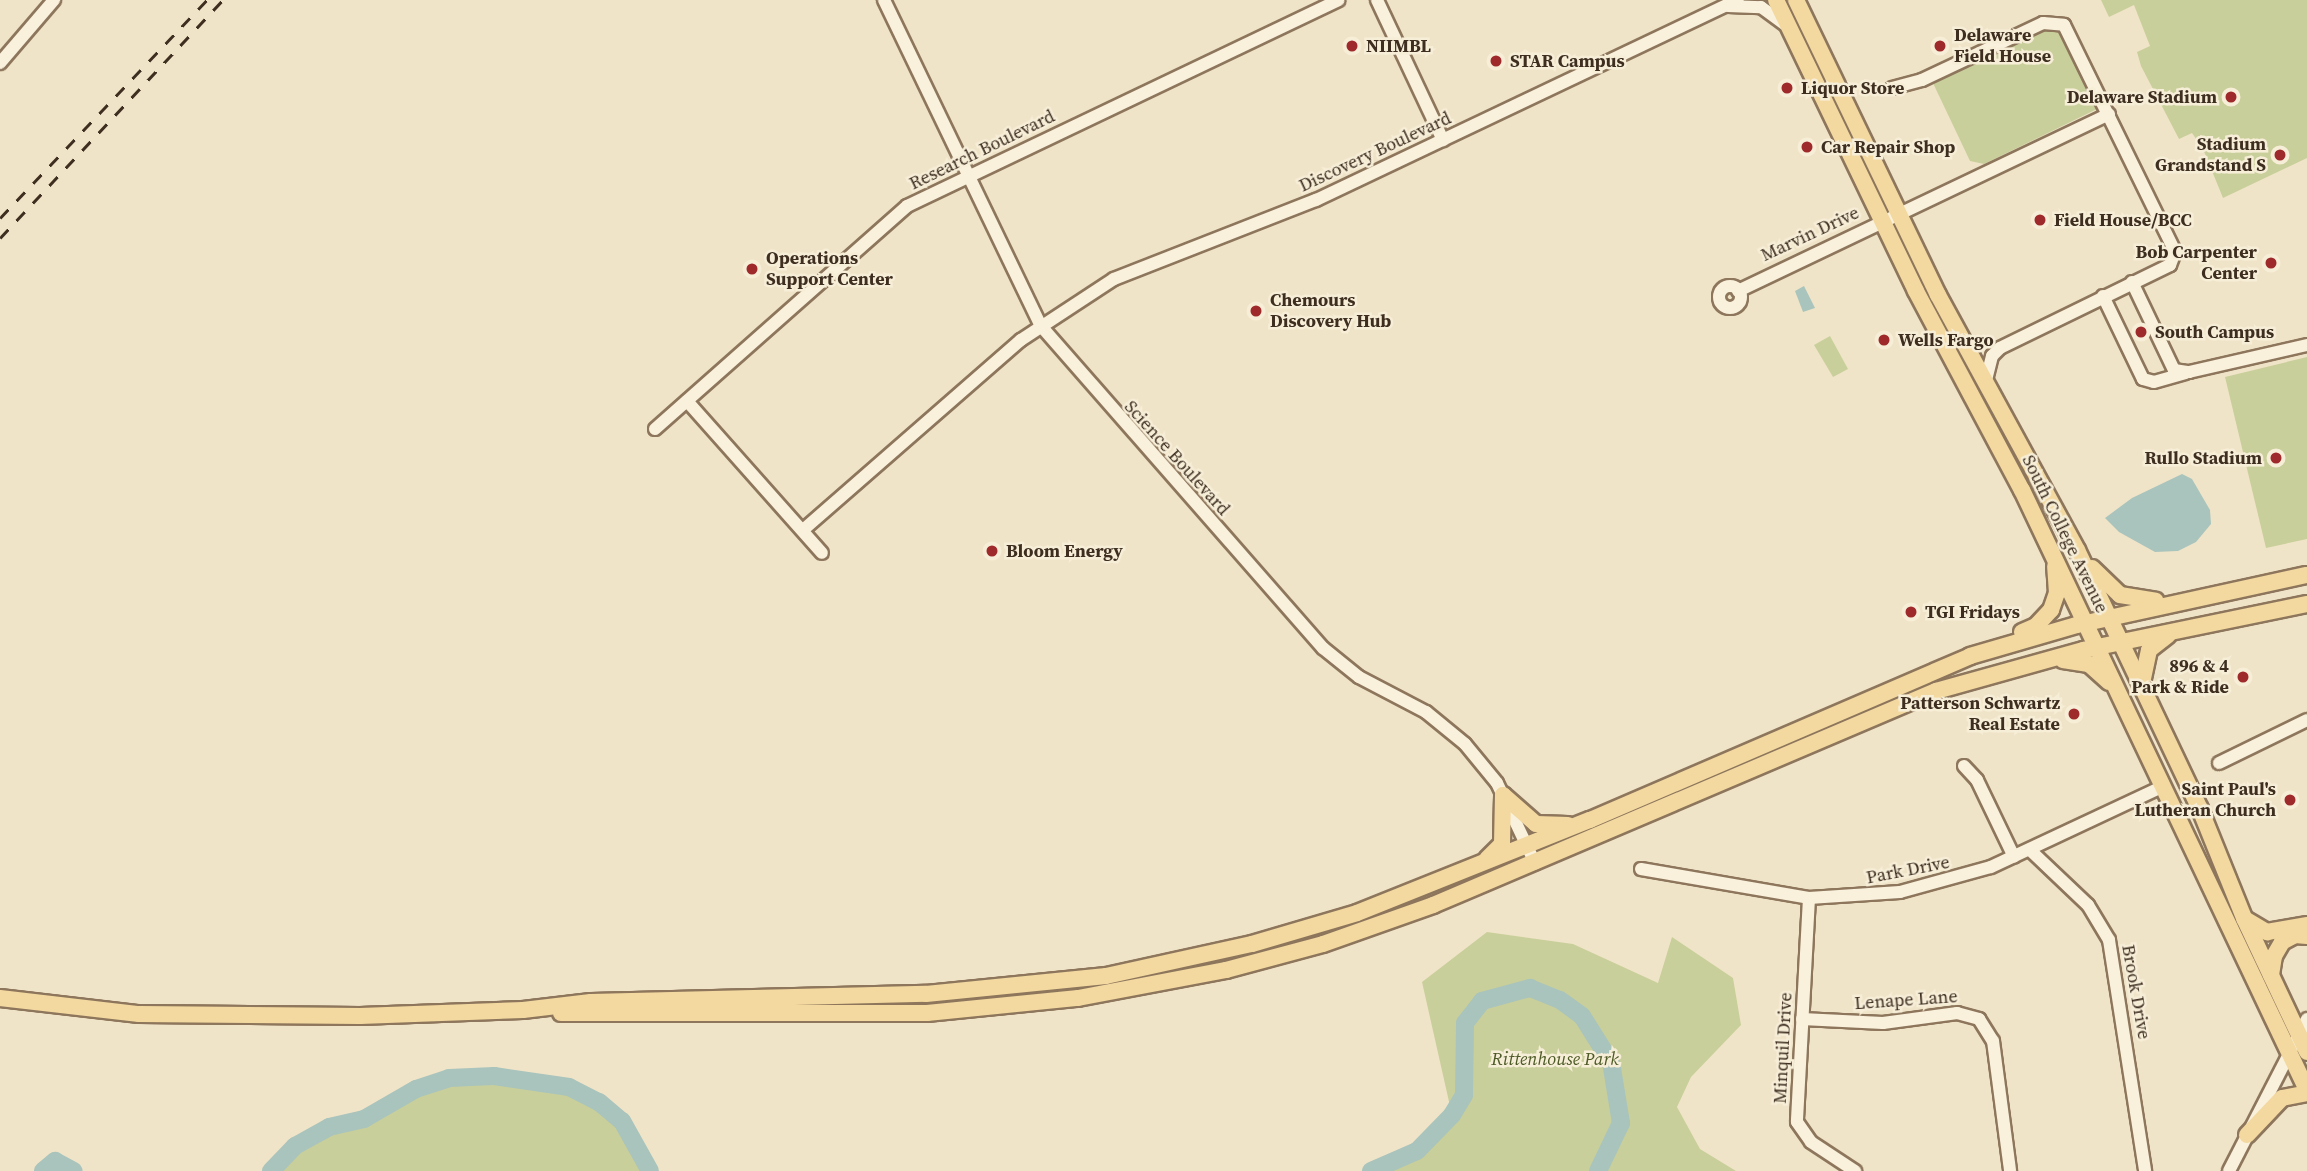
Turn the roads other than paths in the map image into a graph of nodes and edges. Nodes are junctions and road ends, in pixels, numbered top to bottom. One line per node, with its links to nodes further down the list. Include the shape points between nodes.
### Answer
1 (54, 0): 10 (street)
2 (884, 0): 14 (street, Science Boulevard)
3 (1338, 0): 14 (street, Research Boulevard)
4 (1377, 0): 13 (street)
5 (1738, 0): 8 (street, Discovery Boulevard)
6 (1776, 0): 9 (main road, South College Avenue)
7 (1796, 0): 15 (main road, South College Avenue)
8 (1727, 3): 9 (street, Discovery Boulevard, via 1761,7); 13 (street, Discovery Boulevard)
9 (1791, 31): 16 (main road, South College Avenue)
10 (0, 62)
11 (1892, 88): 12 (street, via 1922,80 2053,21 2069,30)
12 (2109, 114): 15 (street, Marvin Drive); 17 (street, via 2175,252 2170,265)
13 (1443, 140): 20 (street, Discovery Boulevard, via 1290,211 1138,268)
14 (967, 176): 20 (street, Science Boulevard); 24 (street, Research Boulevard, via 889,219)
15 (1898, 213): 16 (street, Marvin Drive); 23 (main road, South College Avenue)
16 (1882, 220): 18 (street, Marvin Drive); 29 (main road, South College Avenue)
17 (2132, 282): 19 (street); 22 (street, via 2174,370)
18 (1738, 291)
19 (2103, 296): 22 (street, via 2143,379 2154,382); 23 (street, via 2000,348)
20 (1041, 326): 26 (street, Discovery Boulevard); 46 (street, Science Boulevard, via 1323,648 1359,677 1409,701 1451,729)
21 (2307, 345): 22 (street)
22 (2189, 372)
23 (1986, 380): 27 (main road, South College Avenue)
24 (687, 401): 25 (street, Research Boulevard); 26 (street)
25 (655, 429)
26 (803, 530): 28 (street)
27 (2077, 550): 31 (main road, via 2120,595 2143,601); 33 (main road, South College Avenue)
28 (822, 553)
29 (2054, 557): 34 (main road, South College Avenue); 38 (main road, via 2057,593 2045,619)
30 (2307, 575): 31 (main road)
31 (2192, 600): 33 (main road)
32 (2307, 604): 35 (main road)
33 (2109, 618): 34 (main road); 36 (main road, South College Avenue)
34 (2086, 623): 37 (main road, South College Avenue); 38 (main road)
35 (2174, 631): 36 (main road); 40 (main road, via 2149,650)
36 (2122, 642): 37 (main road); 40 (main road, South College Avenue)
37 (2097, 646): 39 (main road); 41 (main road, South College Avenue)
38 (1970, 656): 47 (main road)
39 (2039, 660): 41 (main road, via 2089,664); 51 (main road, via 1891,708)
40 (2142, 685): 55 (main road, South College Avenue)
41 (2122, 698): 45 (main road, South College Avenue)
42 (2307, 720): 43 (street)
43 (2219, 763)
44 (1964, 766): 50 (street, via 1977,780)
45 (2164, 786): 49 (street, Park Drive); 65 (main road, South College Avenue)
46 (1503, 795): 47 (main road, via 1536,824 1564,826); 48 (street, Science Boulevard); 53 (main road, via 1502,844 1494,855)
47 (1590, 820): 48 (main road)
48 (1528, 846): 51 (street, Science Boulevard); 53 (main road)
49 (2030, 850): 50 (street, Park Drive); 70 (street, Brook Drive, via 2088,905 2109,940)
50 (2014, 857): 54 (street, Park Drive, via 1919,888)
51 (1535, 863): 60 (main road, via 1433,905 1304,949 1192,977 1078,998 927,1013 591,1015)
52 (1641, 869): 54 (street, Park Drive)
53 (1461, 874): 60 (main road, via 1302,930 1090,978 926,994 591,1002)
54 (1809, 898): 61 (street, Minquil Drive)
55 (2244, 918): 56 (main road, via 2267,932); 58 (main road, South College Avenue)
56 (2307, 925)
57 (2307, 936): 58 (main road, via 2295,935 2282,942 2274,956)
58 (2271, 978): 63 (main road, South College Avenue)
59 (0, 998): 60 (main road, via 194,1016)
60 (523, 1010)
61 (1802, 1019): 68 (street, Minquil Drive, via 1797,1122 1811,1142); 69 (street, Lenape Lane, via 1883,1023 1957,1013 1979,1019 1993,1041)
62 (2307, 1019): 63 (street)
63 (2298, 1034): 64 (main road, South College Avenue); 65 (street)
64 (2307, 1052)
65 (2288, 1055): 66 (main road, South College Avenue); 67 (street)
66 (2307, 1092): 67 (main road, via 2281,1098)
67 (2247, 1135): 71 (street)
68 (1856, 1171)
69 (2010, 1171)
70 (2145, 1171)
71 (2230, 1171)

